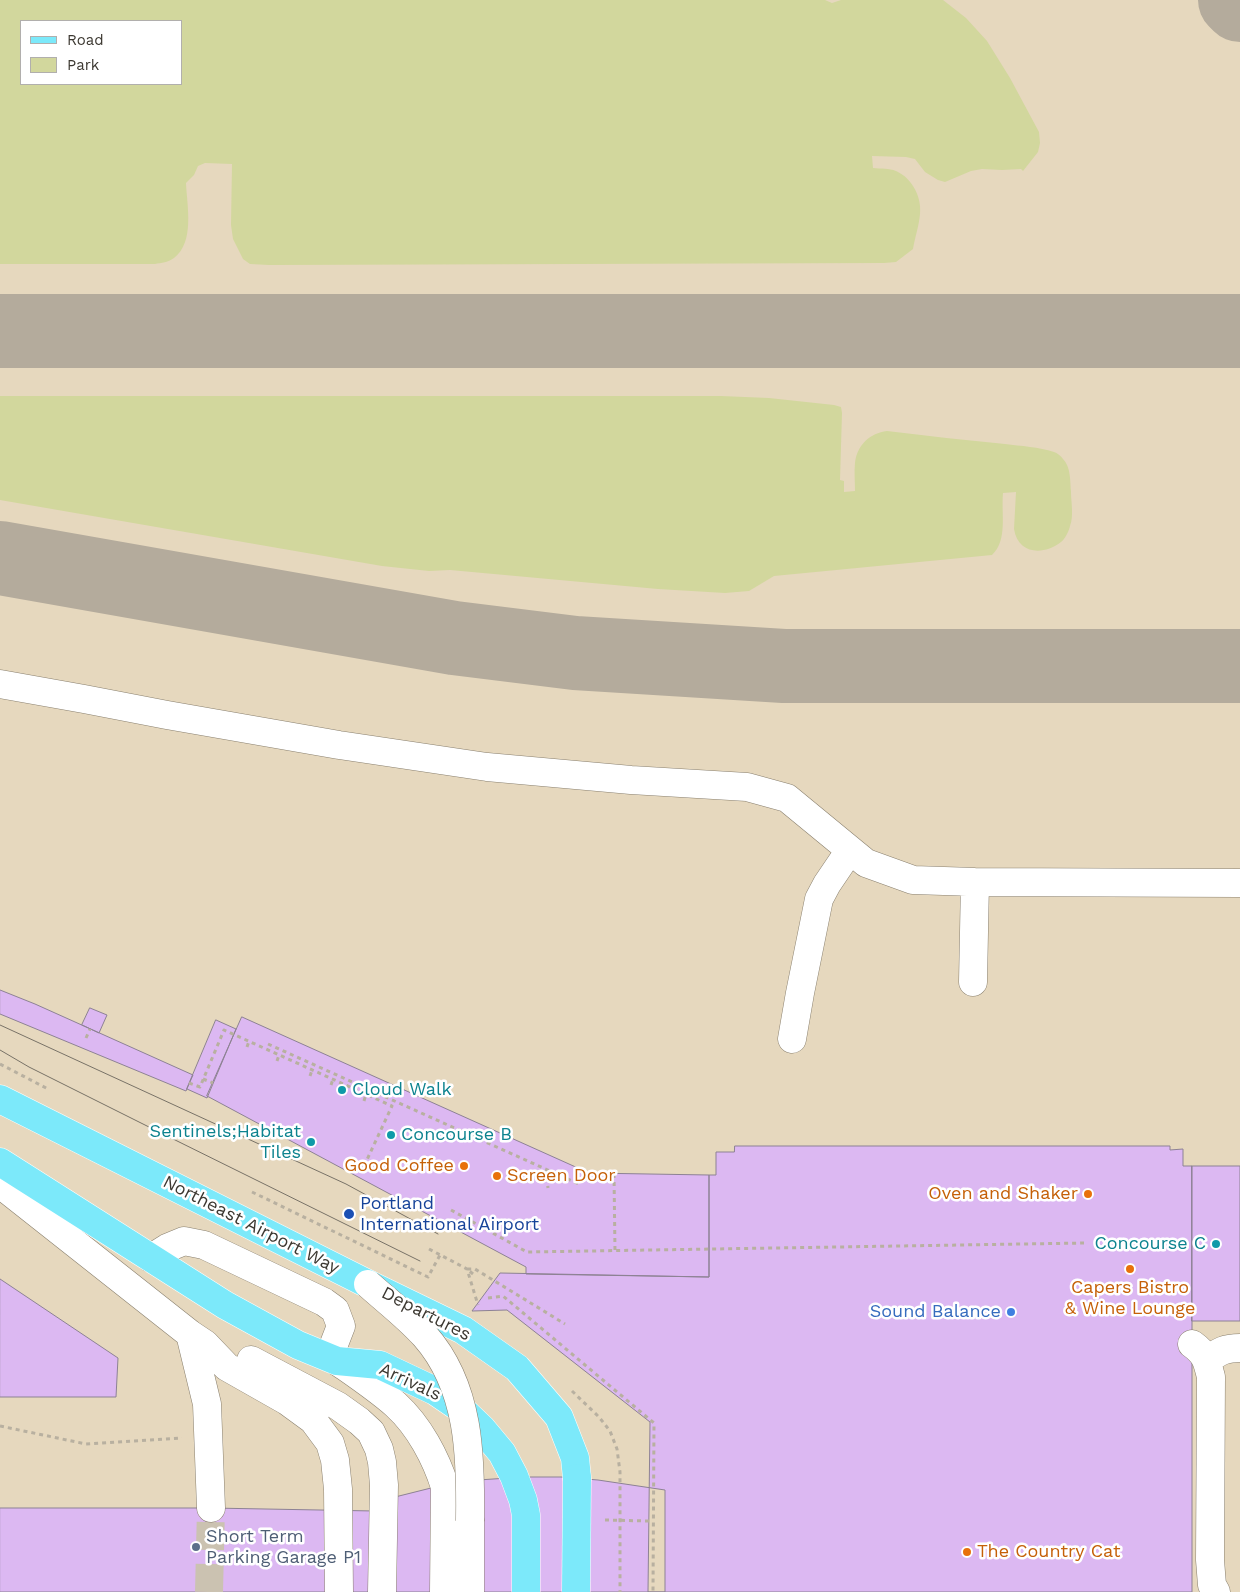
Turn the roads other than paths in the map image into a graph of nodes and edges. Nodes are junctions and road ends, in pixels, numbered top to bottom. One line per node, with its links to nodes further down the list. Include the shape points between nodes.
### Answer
1 (0, 684): 2 (lane, via 339,745 487,767 747,787 787,798)
2 (850, 850): 3 (lane, via 866,863 913,880); 6 (lane, via 819,900)
3 (975, 882): 4 (lane); 5 (lane)
4 (1240, 883)
5 (973, 982)
6 (792, 1039)
7 (0, 1099): 11 (main road, Northeast Airport Way)
8 (0, 1162): 10 (main road)
9 (0, 1184): 12 (lane)
10 (151, 1258): 14 (main road, via 225,1305 298,1345); 14 (lane, via 184,1241 204,1245 324,1302 334,1310 341,1326)
11 (368, 1284): 19 (lane, Departures, bridge, via 425,1336 443,1362 464,1414 471,1474); 21 (main road, Departures, bridge, via 463,1330 517,1368 559,1417 575,1458 577,1478)
12 (197, 1339): 15 (lane, via 207,1404); 16 (lane, via 227,1367 287,1401 313,1420 330,1443 336,1460 338,1489); 17 (lane, via 239,1353 338,1406 371,1432 379,1449 384,1484)
13 (1240, 1348): 22 (lane, via 1200,1352 1211,1377 1210,1560 1212,1585)
14 (333, 1359): 18 (lane, Arrivals, via 396,1406 418,1432 440,1471 445,1487); 20 (main road, Arrivals, via 380,1365 436,1391 460,1408 502,1453 514,1476 526,1515)
15 (211, 1508)
16 (339, 1592)
17 (382, 1592)
18 (444, 1592)
19 (470, 1592)
20 (526, 1592)
21 (576, 1592)
22 (1216, 1592)

